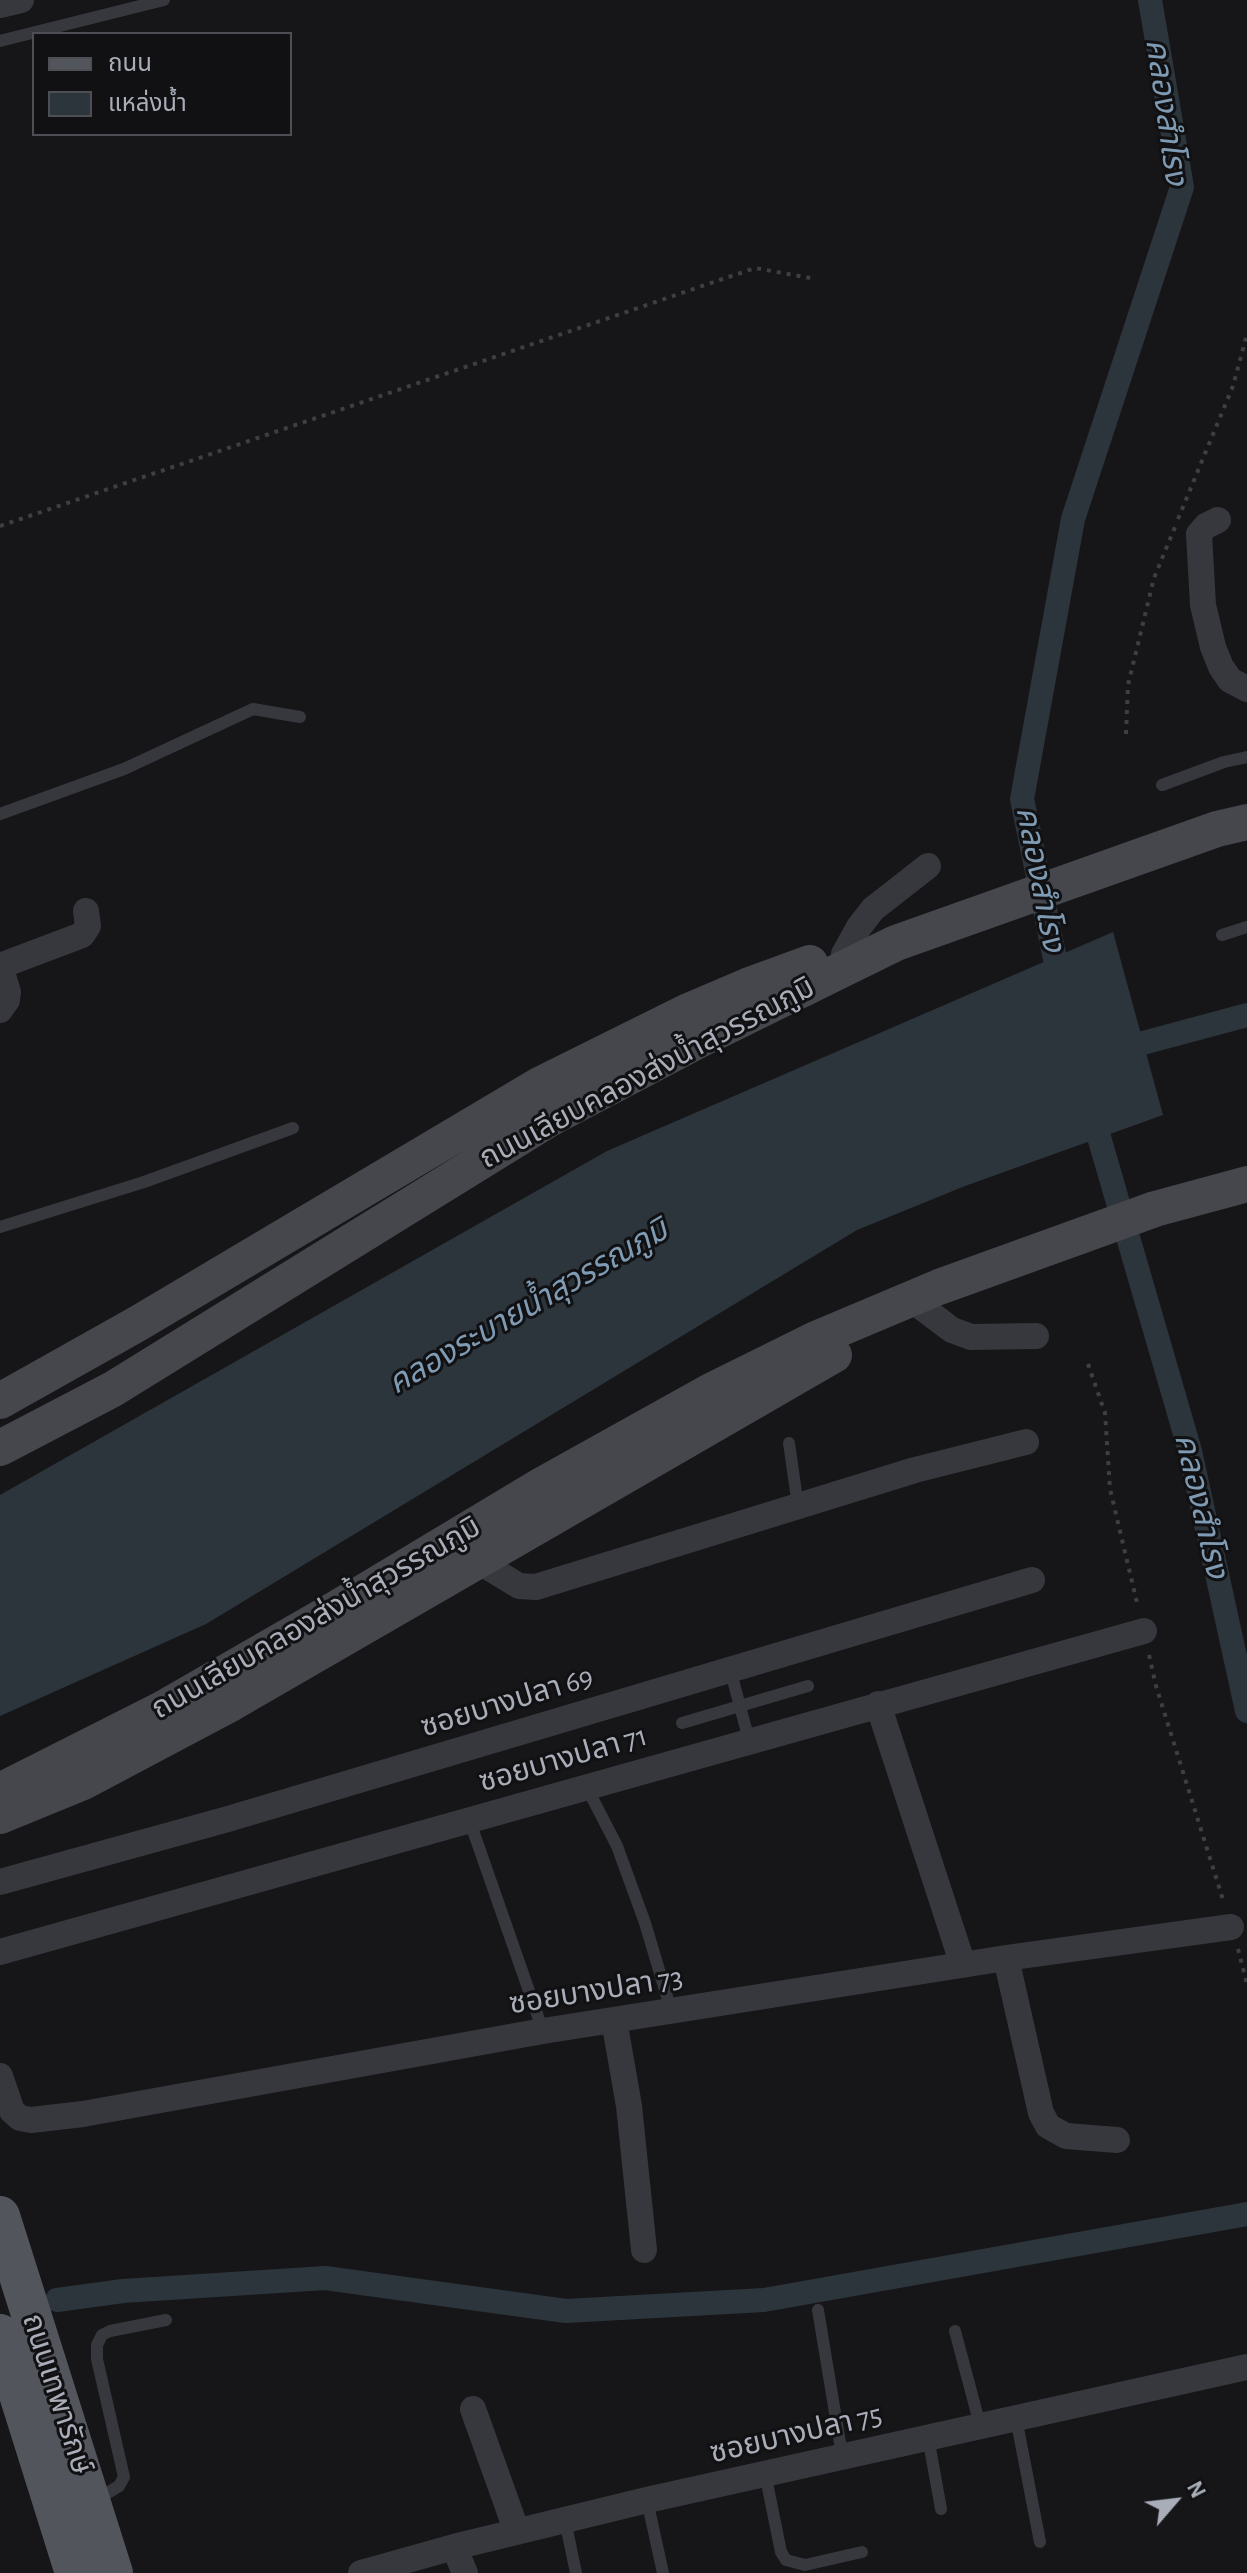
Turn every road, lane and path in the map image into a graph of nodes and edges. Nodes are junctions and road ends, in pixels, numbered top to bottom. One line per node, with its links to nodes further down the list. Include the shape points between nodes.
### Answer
1 (21, 0): 3 (street)
2 (164, 0): 4 (lane)
3 (0, 5)
4 (36, 32)
5 (32, 33): 6 (lane)
6 (0, 41)
7 (816, 279): 9 (path, via 755,268)
8 (1218, 520): 10 (street, via 1199,534 1203,605 1221,667 1230,680)
9 (0, 526)
10 (1247, 689)
11 (300, 717): 14 (lane, via 253,709 124,769)
12 (1247, 757): 13 (lane)
13 (1162, 785)
14 (0, 814)
15 (1232, 826): 20 (main road, ถนนเลียบคลองส่งน้ำสุวรรณภูมิ)
16 (928, 866): 21 (street, via 873,909)
17 (86, 911): 22 (street, via 88,926 82,935)
18 (1247, 927): 19 (lane)
19 (1222, 935)
20 (889, 946): 21 (main road); 33 (main road, ถนนเลียบคลองส่งน้ำสุวรรณภูมิ, via 551,1118 113,1389)
21 (844, 954): 30 (main road, via 723,996 541,1084)
22 (0, 966): 23 (street, via 8,992)
23 (0, 1010)
24 (293, 1128): 26 (lane)
25 (1247, 1184): 27 (main road, ถนนเลียบคลองส่งน้ำสุวรรณภูมิ, via 1155,1209)
26 (0, 1227)
27 (939, 1289): 28 (street, via 952,1330 995,1339); 35 (main road); 45 (main road, ถนนเลียบคลองส่งน้ำสุวรรณภูมิ, via 818,1338 709,1392 162,1709)
28 (1036, 1336)
29 (1088, 1364): 37 (path, via 1105,1413 1110,1489)
30 (0, 1401)
31 (1026, 1442): 34 (street)
32 (789, 1443): 34 (lane)
33 (0, 1448)
34 (798, 1506): 35 (street, via 536,1587 519,1586)
35 (478, 1561): 46 (main road, via 219,1710 83,1782)
36 (1032, 1580): 38 (street, ซอยบางปลา 69)
37 (1144, 1631): 40 (street, ซอยบางปลา 71); 49 (path)
38 (730, 1669): 41 (lane); 48 (street, ซอยบางปลา 69)
39 (808, 1686): 41 (lane)
40 (878, 1704): 43 (street, ซอยบางปลา 71); 52 (street)
41 (739, 1706): 42 (lane); 43 (lane)
42 (682, 1723)
43 (749, 1740): 44 (street, ซอยบางปลา 71)
44 (586, 1786): 47 (street, ซอยบางปลา 71); 54 (lane, via 617,1846)
45 (0, 1791)
46 (0, 1816)
47 (469, 1819): 50 (street, ซอยบางปลา 71); 56 (lane)
48 (0, 1882)
49 (1231, 1927): 51 (street, ซอยบางปลา 73); 53 (path)
50 (0, 1952)
51 (1006, 1958): 52 (street, ซอยบางปลา 73); 58 (street, via 1048,2126 1066,2136)
52 (963, 1965): 54 (street, ซอยบางปลา 73)
53 (1247, 1984)
54 (671, 2010): 55 (street, ซอยบางปลา 73)
55 (614, 2020): 56 (street, ซอยบางปลา 73); 60 (street)
56 (543, 2031): 57 (street, ซอยบางปลา 73, via 31,2120 12,2111)
57 (0, 2076)
58 (1117, 2140)
59 (0, 2216): 73 (main road, ถนนเทพารักษ์)
60 (644, 2250)
61 (818, 2310): 70 (lane)
62 (166, 2320): 73 (lane, via 110,2331 97,2345 124,2477)
63 (955, 2331): 68 (lane)
64 (0, 2334): 80 (main road, ถนนเทพารักษ์)
65 (1247, 2367): 67 (street, ซอยบางปลา 75)
66 (473, 2409): 76 (street)
67 (1016, 2418): 68 (street, ซอยบางปลา 75); 77 (lane)
68 (980, 2425): 69 (street, ซอยบางปลา 75)
69 (928, 2437): 70 (street, ซอยบางปลา 75); 74 (lane)
70 (842, 2455): 71 (street, ซอยบางปลา 75)
71 (765, 2473): 72 (street, ซอยบางปลา 75); 79 (lane, via 786,2560 805,2565)
72 (647, 2500): 75 (street, ซอยบางปลา 75); 85 (lane)
73 (92, 2503): 81 (main road, ถนนเทพารักษ์)
74 (941, 2509)
75 (565, 2520): 76 (street, ซอยบางปลา 75); 84 (lane)
76 (517, 2532): 78 (street, ซอยบางปลา 75)
77 (1040, 2542)
78 (454, 2547): 82 (street, ซอยบางปลา 75); 83 (street)
79 (862, 2552)
80 (75, 2573)
81 (113, 2573)
82 (361, 2573)
83 (465, 2573)
84 (576, 2573)
85 (663, 2573)

